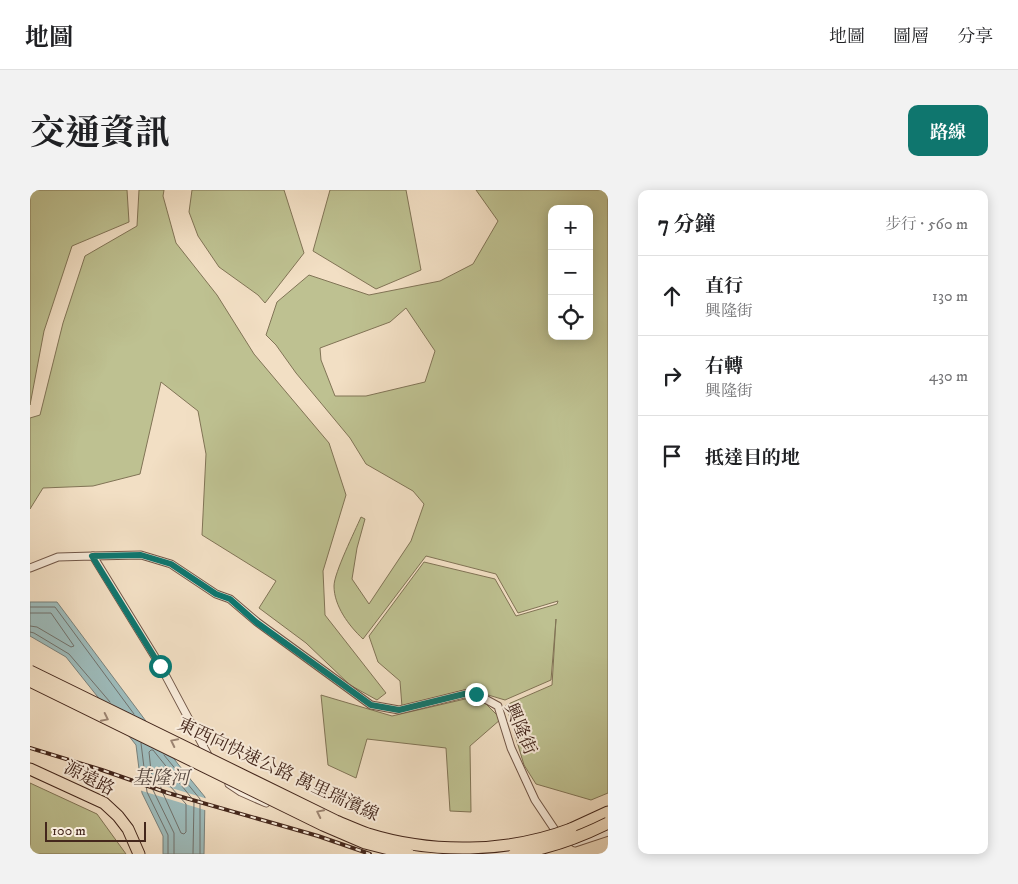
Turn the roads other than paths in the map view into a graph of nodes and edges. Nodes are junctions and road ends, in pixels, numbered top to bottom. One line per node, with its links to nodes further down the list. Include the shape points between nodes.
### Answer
1 (92, 556): 2 (street, 興隆街, via 58,557); 10 (street, 興隆街, via 141,555 171,564 216,594 230,599 256,622 371,705 399,710 476,694 498,706 511,748 534,800); 10 (street, via 160,666 222,779 241,792 325,828 404,845 457,853)
2 (30, 568)
3 (30, 671): 7 (main road, 東西向快速公路 萬里瑞濱線, one-way to 3, bridge, via 571,830 528,843 499,847 411,844 369,834)
4 (30, 681): 13 (main road, 東西向快速公路 萬里瑞濱線, one-way to 13, bridge, via 322,825 365,843)
5 (30, 769): 12 (main road, 源遠路, via 104,803 128,829)
6 (30, 777): 11 (main road, 源遠路, via 103,810 116,822)
7 (608, 812)
8 (608, 823): 14 (main road, bridge, via 549,847)
9 (608, 832): 10 (street)
10 (566, 846)
11 (133, 854)
12 (139, 854)
13 (409, 854)
14 (514, 854)

